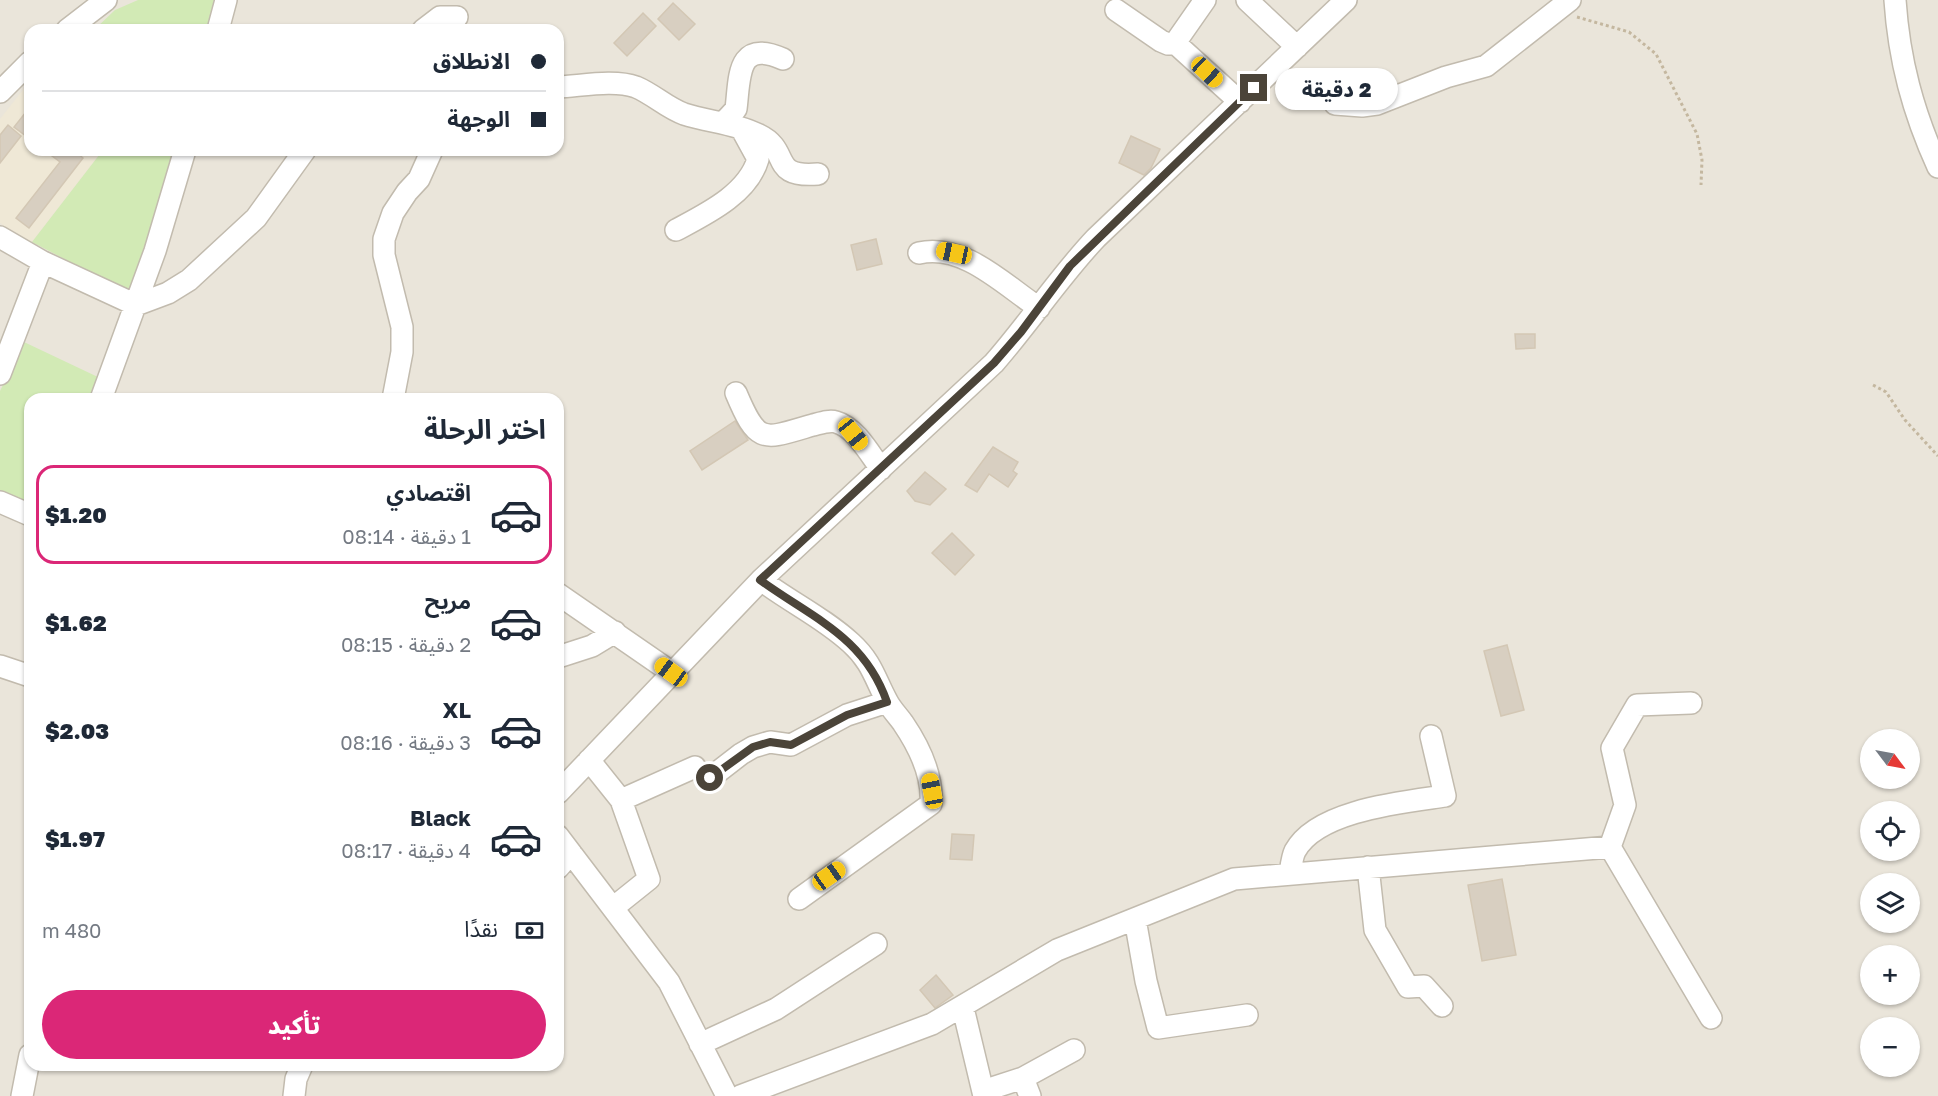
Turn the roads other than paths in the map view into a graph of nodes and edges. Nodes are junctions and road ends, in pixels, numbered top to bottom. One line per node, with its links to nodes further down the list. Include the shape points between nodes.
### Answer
1 (106, 0): 10 (street)
2 (226, 0): 11 (street)
3 (1205, 0): 13 (street)
4 (1247, 0): 14 (street)
5 (1346, 0): 14 (street)
6 (1895, 0): 25 (street, via 1901,62)
7 (1562, 6): 20 (street, via 1486,66 1446,76 1377,104)
8 (1116, 10): 13 (street, via 1161,41)
9 (458, 16): 12 (street, via 440,17)
10 (75, 24)
11 (220, 24)
12 (431, 24)
13 (1175, 43): 19 (street)
14 (1296, 47): 19 (street)
15 (783, 59): 21 (street, via 765,52 743,64 738,73)
16 (24, 68): 18 (street)
17 (564, 87): 21 (street, via 627,85 650,90 681,113)
18 (0, 92)
19 (1239, 102): 32 (street, via 1090,245)
20 (1335, 104)
21 (732, 125): 26 (street, via 766,140 791,173); 27 (street, via 758,159 752,174 723,202)
22 (183, 156): 31 (street)
23 (301, 156): 31 (street, via 256,218 189,280)
24 (429, 156): 35 (street, via 419,179 393,213 384,238 384,255 402,327)
25 (1938, 167)
26 (818, 174)
27 (676, 230)
28 (0, 237): 30 (street)
29 (919, 253): 32 (street, via 940,250 964,257)
30 (43, 262): 31 (street); 33 (street)
31 (136, 305): 34 (street)
32 (1039, 308): 37 (street, via 994,363)
33 (0, 374)
34 (103, 393)
35 (394, 393)
36 (736, 393): 37 (street, via 749,423 761,433 777,435 826,421 836,422 853,434)
37 (881, 469): 40 (street)
38 (0, 502): 39 (street)
39 (24, 512)
40 (760, 580): 45 (street); 47 (street, via 852,644 875,672)
41 (564, 598): 42 (street)
42 (615, 632): 43 (street, via 592,646); 45 (street)
43 (564, 655)
44 (0, 666): 46 (street)
45 (671, 672): 50 (street)
46 (24, 674)
47 (887, 702): 52 (street, via 847,715 791,745 770,742 753,747 703,772); 57 (street, via 923,759 932,791 931,804)
48 (1691, 703): 53 (street, via 1637,705 1612,748 1625,805)
49 (1431, 736): 56 (street, via 1445,796 1366,807 1313,831 1295,851)
50 (589, 760): 51 (street); 52 (street)
51 (564, 787)
52 (621, 800): 58 (street, via 649,879)
53 (1610, 847): 55 (street); 64 (street)
54 (564, 854): 58 (street)
55 (1368, 867): 56 (street); 61 (street, via 1375,930 1408,987 1424,986)
56 (1290, 874): 59 (street, via 1234,879)
57 (799, 899)
58 (614, 907): 65 (street, via 669,982)
59 (1135, 919): 62 (street, via 1057,950); 63 (street, via 1158,1028)
60 (876, 945): 65 (street, via 776,1009)
61 (1442, 1006)
62 (963, 1008): 70 (street); 74 (street, via 932,1024)
63 (1247, 1015)
64 (1711, 1018)
65 (700, 1044): 73 (street)
66 (1074, 1050): 69 (street)
67 (27, 1071): 71 (street)
68 (299, 1071): 72 (street)
69 (1026, 1087): 70 (street)
70 (983, 1094)
71 (22, 1096)
72 (294, 1096)
73 (727, 1096)
74 (740, 1096)

